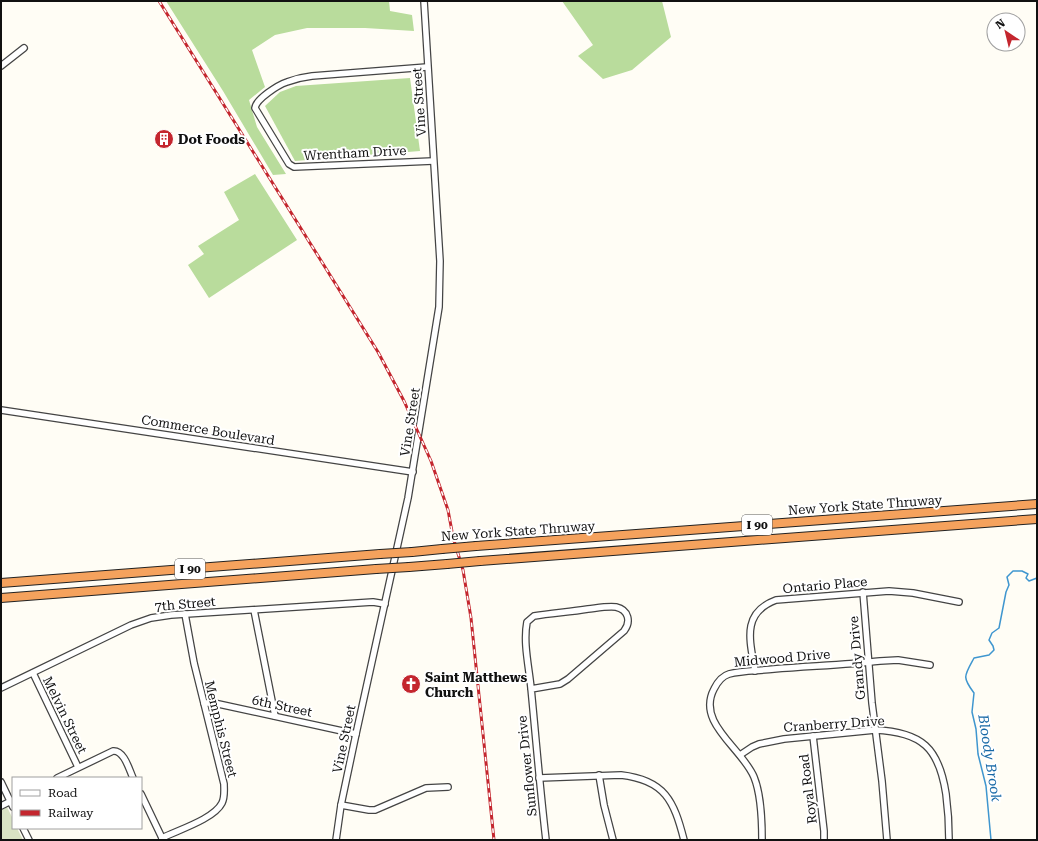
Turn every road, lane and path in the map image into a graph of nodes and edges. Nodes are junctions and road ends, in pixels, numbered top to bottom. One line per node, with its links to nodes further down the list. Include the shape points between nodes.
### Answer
1 (424, 1): 4 (street, Vine Street)
2 (24, 48): 3 (street)
3 (1, 66)
4 (427, 67): 5 (street, Vine Street); 5 (street, Wrentham Drive, via 297,78 282,84 259,100 255,108 294,167)
5 (433, 161): 7 (street, Vine Street, via 440,261 439,307)
6 (1, 410): 7 (street, Commerce Boulevard)
7 (413, 472): 14 (street, Vine Street)
8 (1037, 504): 10 (highway, New York State Thruway / I 90, bridge)
9 (1037, 519): 12 (highway, New York State Thruway / I 90, bridge)
10 (1, 583)
11 (863, 592): 13 (street, Ontario Place, via 913,593); 17 (street, Grandy Drive); 19 (street, Ontario Place, via 776,600 758,611 750,629)
12 (1, 598)
13 (959, 602)
14 (385, 604): 15 (street, 7th Street, via 373,602); 26 (street, Vine Street)
15 (254, 610): 16 (street, 7th Street); 24 (street)
16 (186, 614): 20 (street, 7th Street, via 151,618 131,625); 23 (street, Memphis Street)
17 (868, 662): 18 (street, Midwood Drive, via 898,660); 19 (street, Midwood Drive); 25 (street, Grandy Drive)
18 (930, 665)
19 (755, 671): 28 (street, Midwood Drive, via 720,679 711,696 712,719)
20 (33, 673): 21 (street, 7th Street); 29 (street, Melvin Street)
21 (1, 688)
22 (531, 689): 22 (street, Sunflower Drive, via 526,628 531,618 609,607 622,609 628,622 624,631 577,673 560,684); 33 (street, Sunflower Drive)
23 (204, 703): 24 (street, 6th Street, via 214,702); 41 (street, Memphis Street, via 224,784 222,803 213,813)
24 (276, 716): 26 (street, 6th Street)
25 (875, 730): 27 (street, Cranberry Drive); 49 (street, Grandy Drive); 50 (street, Cranberry Drive, via 904,734 926,745 933,753 944,779)
26 (356, 734): 38 (street, Vine Street)
27 (813, 736): 28 (street, Cranberry Drive, via 784,738 759,744); 48 (street, Royal Road)
28 (740, 755): 47 (street, Midwood Drive, via 750,768 758,791)
29 (78, 767): 31 (street); 32 (street, via 113,750 123,756)
30 (599, 775): 33 (street); 45 (street); 46 (street, via 635,776 656,786 673,806)
31 (59, 777)
32 (133, 777)
33 (539, 778): 44 (street, Sunflower Drive)
34 (1, 782): 37 (street)
35 (448, 787): 38 (street, via 426,788 375,810)
36 (142, 796): 41 (street)
37 (12, 803): 39 (street)
38 (341, 805): 43 (street, Vine Street)
39 (1, 806)
40 (24, 829): 42 (street)
41 (163, 839)
42 (29, 840)
43 (336, 840)
44 (546, 840)
45 (613, 840)
46 (684, 840)
47 (762, 840)
48 (824, 840)
49 (887, 840)
50 (949, 840)

